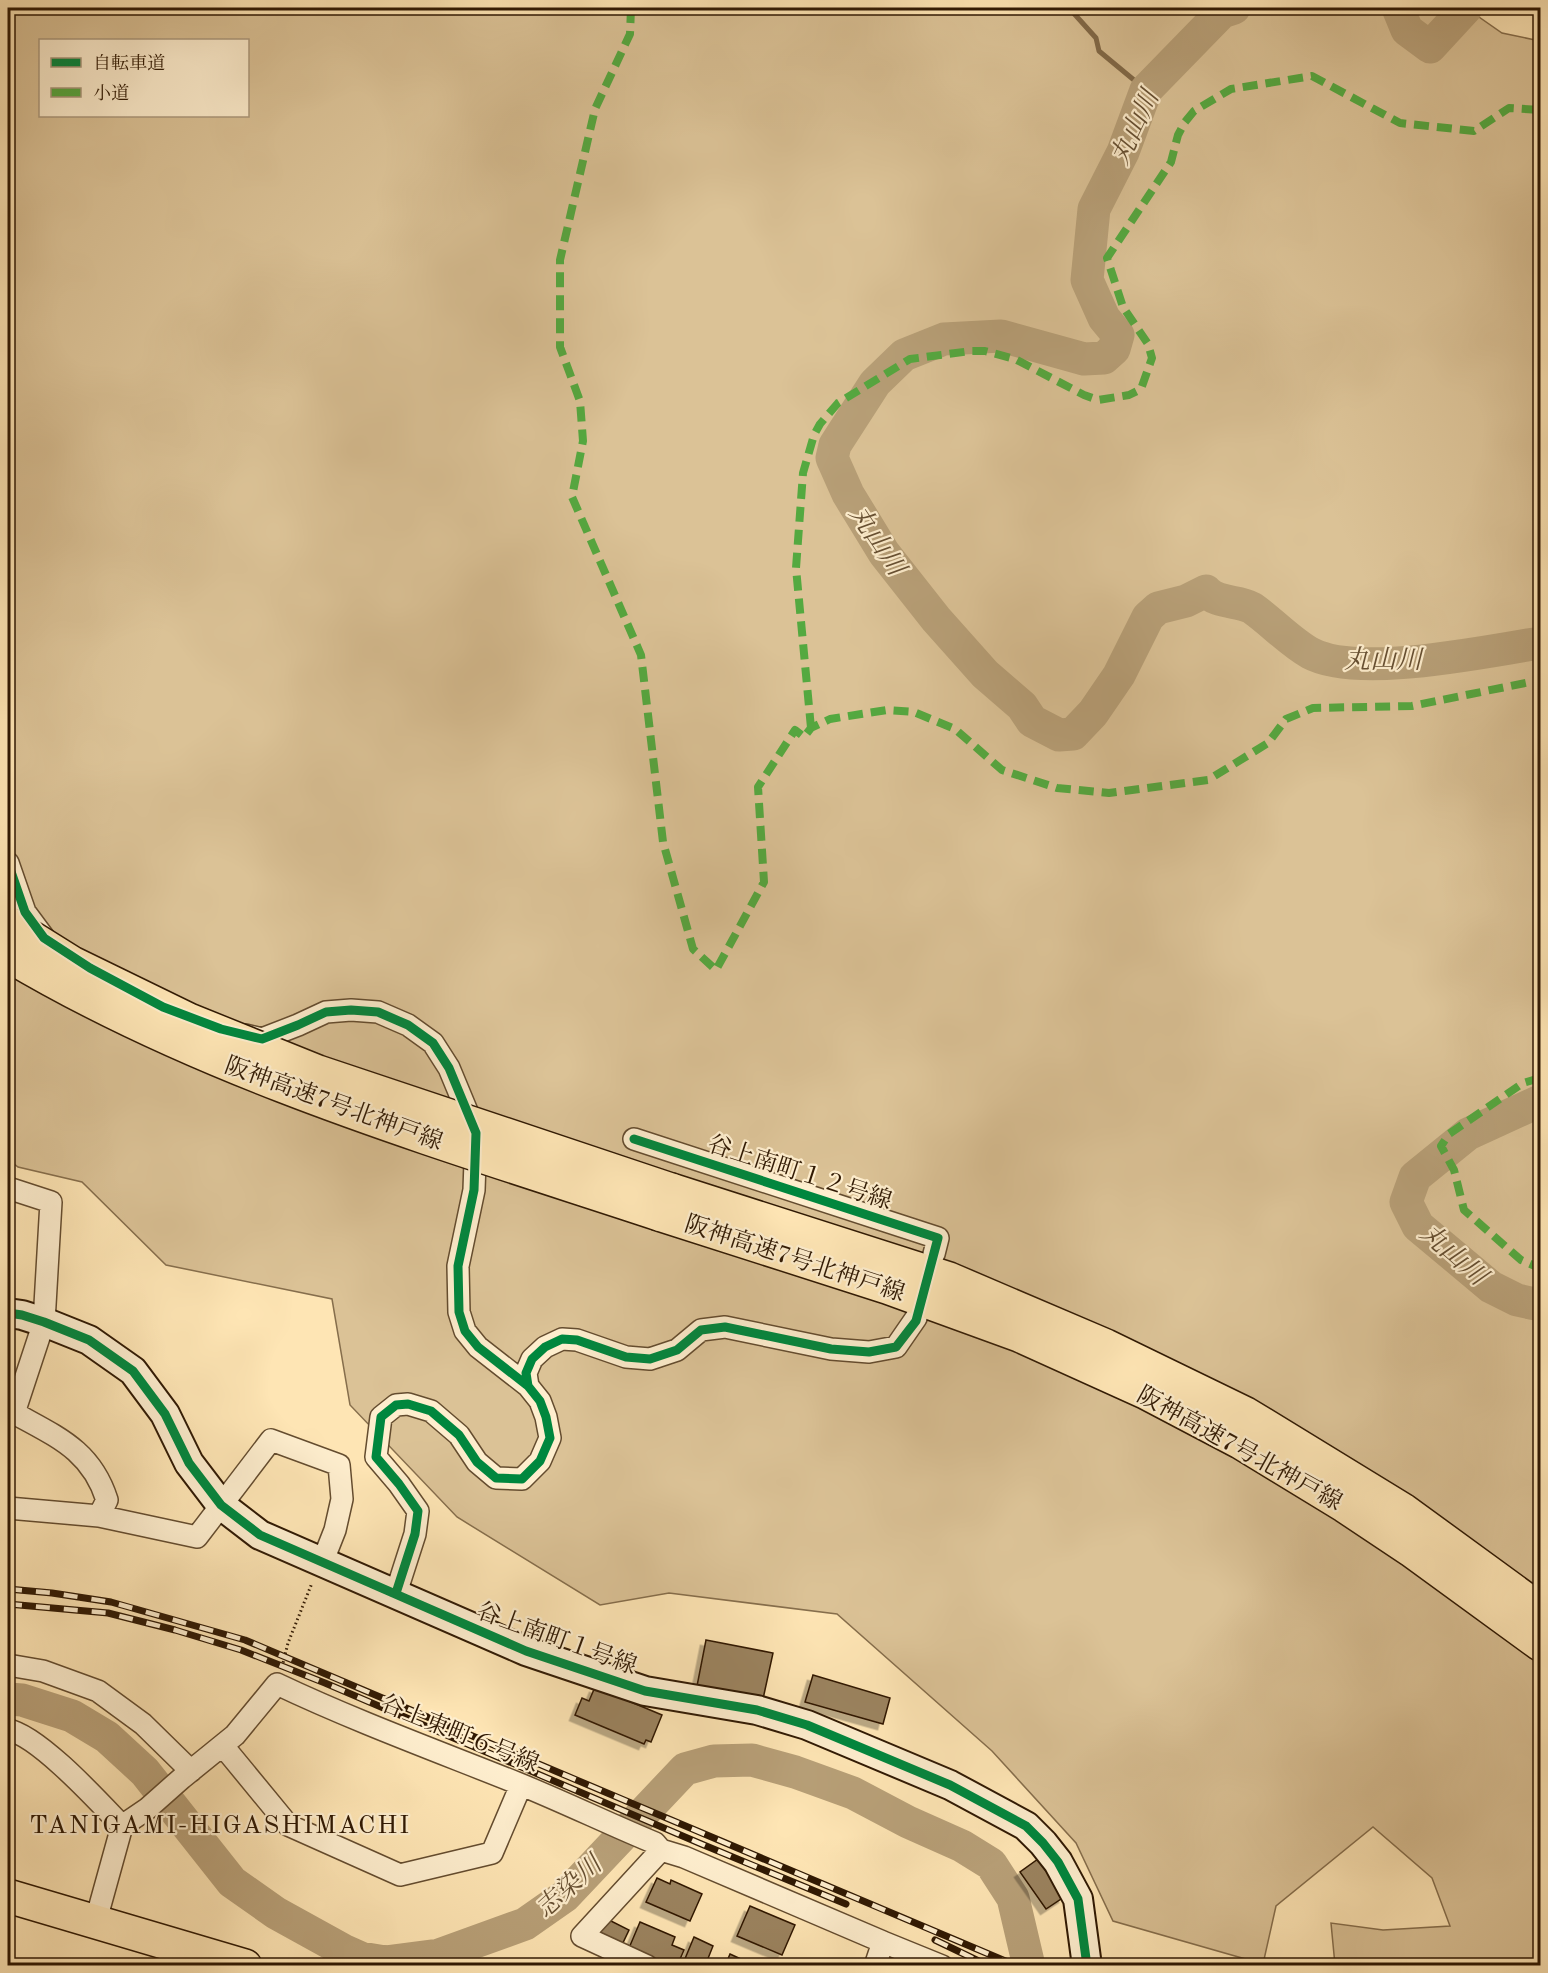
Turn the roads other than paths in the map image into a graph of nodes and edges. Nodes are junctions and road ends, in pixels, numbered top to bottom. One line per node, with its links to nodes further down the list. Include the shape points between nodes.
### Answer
1 (8, 862): 11 (street, via 25,912 44,938 163,1007 221,1029 262,1039 326,1012 378,1012 408,1025 433,1043 449,1068 476,1132 474,1190 458,1266 459,1312 465,1331 478,1347)
2 (8, 923): 6 (main road, 阪神高速7号北神戸線, bridge, via 72,963 189,1020)
3 (8, 955): 6 (main road, 阪神高速7号北神戸線, bridge, via 54,983 210,1058 409,1132)
4 (634, 1139): 7 (street, 谷上南町１２号線, via 938,1238)
5 (8, 1188): 10 (street, via 51,1202)
6 (665, 1202): 18 (main road, 阪神高速7号北神戸線, via 949,1279 1106,1346 1246,1414 1403,1510); 19 (main road, 阪神高速7号北神戸線, via 1008,1331 1144,1392 1240,1442 1346,1506)
7 (934, 1254)
8 (8, 1313): 10 (street, 谷上南町１号線)
9 (916, 1318): 11 (street, via 896,1347 869,1352 725,1327 701,1330 677,1350 650,1359 626,1357 577,1340 562,1339 532,1359 526,1373)
10 (45, 1322): 12 (street); 13 (street, 谷上南町１号線, via 88,1340 133,1371 165,1414 189,1463)
11 (528, 1386): 17 (street, via 540,1401 550,1438 540,1461 522,1479 496,1478 477,1462 459,1435 431,1411 408,1404 396,1405 381,1417 376,1457 418,1511 415,1534)
12 (11, 1413): 15 (street, via 53,1434 82,1455 100,1480 107,1500)
13 (221, 1505): 15 (street, via 197,1537); 16 (street, 谷上南町１号線, via 260,1535); 16 (street, via 271,1440 339,1465 342,1499 335,1530)
14 (8, 1508): 15 (street)
15 (99, 1516)
16 (318, 1570): 17 (street, 谷上南町１号線)
17 (396, 1593): 34 (street, 谷上南町１号線, via 526,1651 645,1691 757,1710 807,1725 950,1785 1026,1826 1058,1862 1078,1899)
18 (1540, 1610)
19 (1540, 1644)
20 (8, 1665): 23 (street, via 43,1671 98,1691 143,1724)
21 (8, 1730): 25 (street, via 17,1731 50,1755)
22 (223, 1746): 23 (street); 24 (street, 谷上東町６号線, via 277,1684); 24 (street, via 288,1825 400,1875 492,1853)
23 (186, 1774): 25 (street)
24 (521, 1785): 26 (street, 谷上東町６号線, via 656,1843)
25 (122, 1826): 28 (street)
26 (661, 1850): 29 (street, 谷上東町６号線); 31 (street, via 582,1936)
27 (8, 1896): 28 (main road)
28 (96, 1920): 30 (main road)
29 (883, 1942): 32 (street); 33 (street, 谷上東町６号線)
30 (240, 1965)
31 (647, 1965)
32 (875, 1965)
33 (942, 1965)
34 (1087, 1965)

